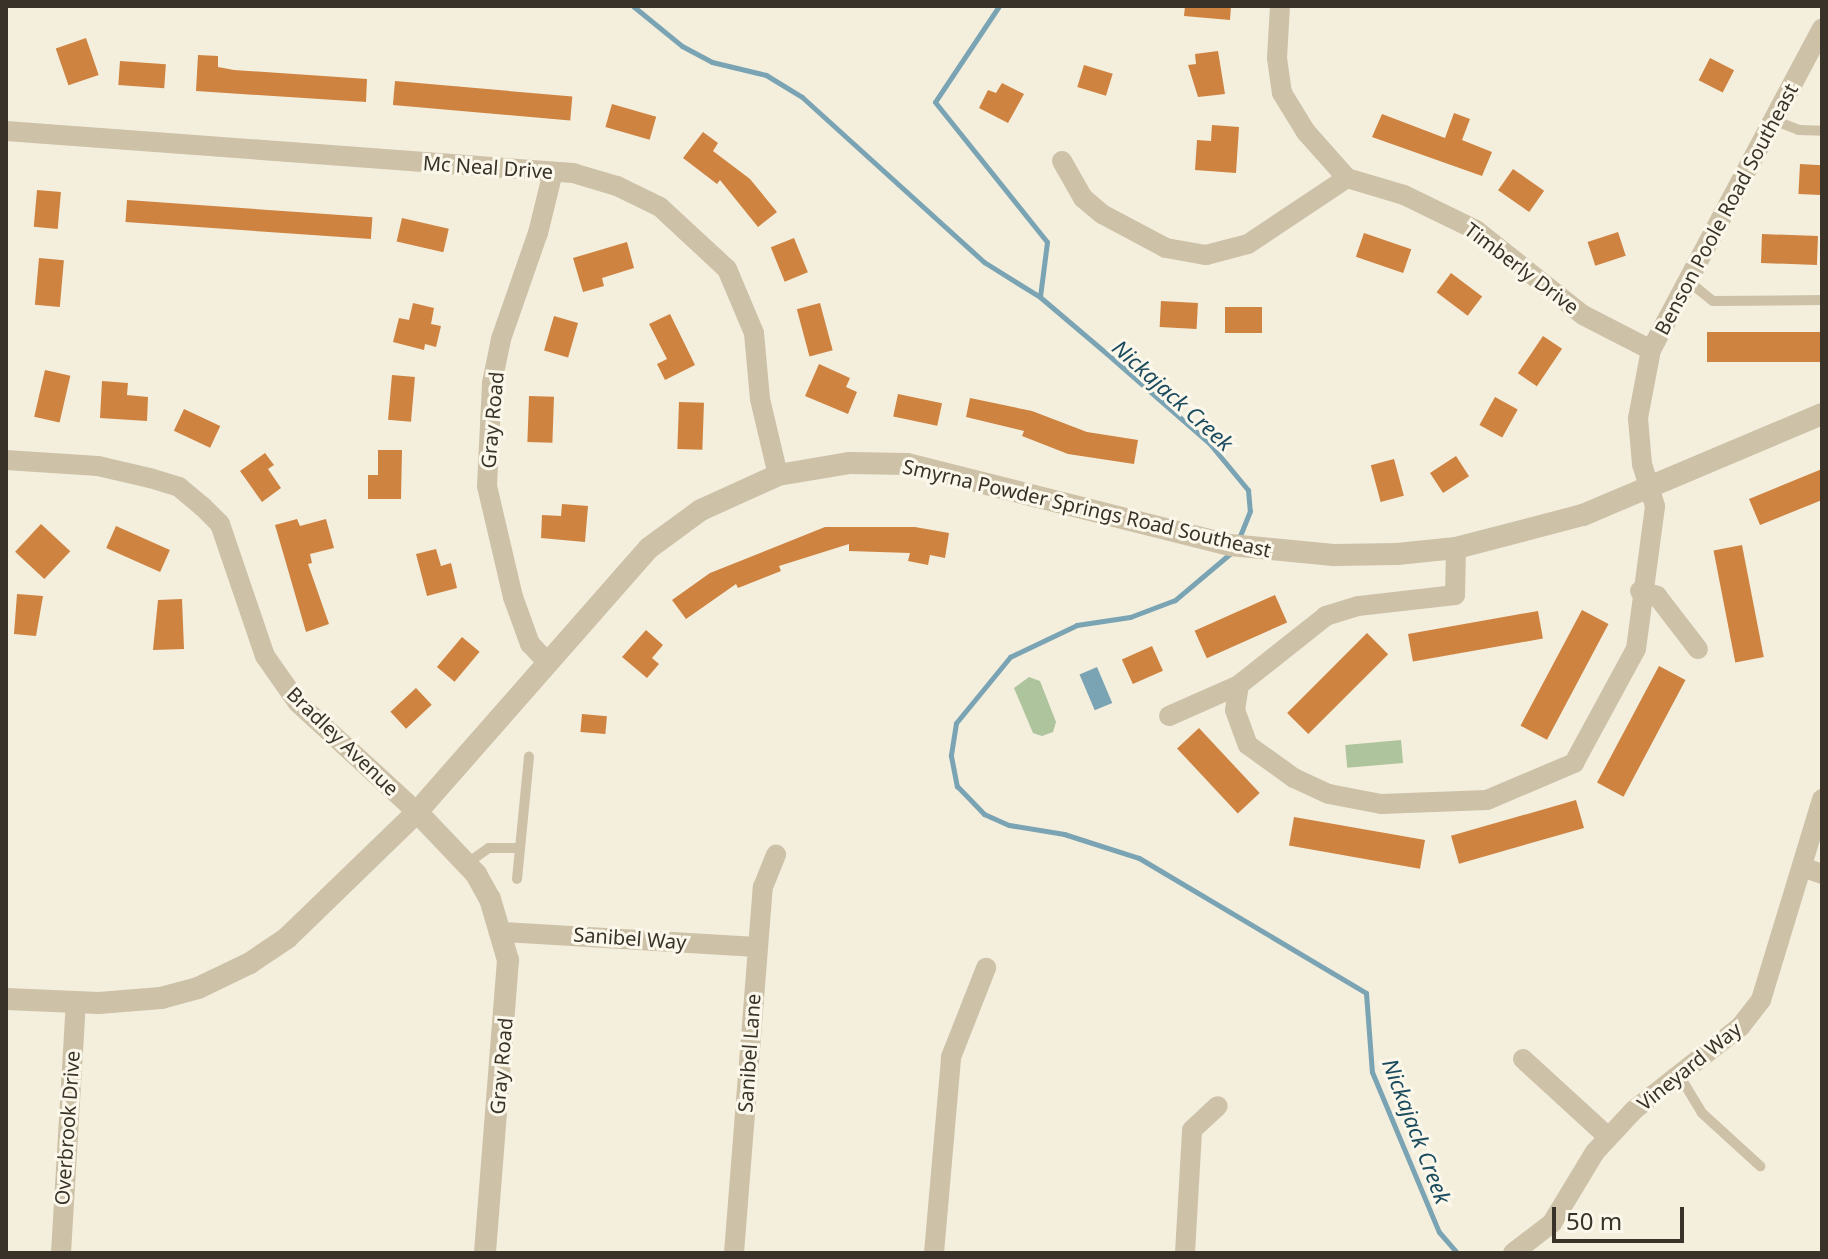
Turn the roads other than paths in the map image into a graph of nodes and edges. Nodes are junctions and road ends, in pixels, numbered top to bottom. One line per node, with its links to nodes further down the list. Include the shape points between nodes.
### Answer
1 (1280, 6): 8 (street, via 1277,58 1282,93 1306,132)
2 (1822, 29): 3 (street, Benson Poole Road Southeast)
3 (1773, 120): 5 (lane, via 1799,130); 9 (street, Benson Poole Road Southeast)
4 (6, 131): 7 (street, Mc Neal Drive)
5 (1822, 131)
6 (1062, 161): 8 (street, via 1070,181 1102,214 1166,248 1206,255 1248,244)
7 (553, 172): 14 (street, Mc Neal Drive, via 617,186 660,207 727,269 754,333 760,399); 19 (street, Gray Road, via 501,339 492,383 487,486 513,597 530,644)
8 (1347, 178): 11 (street, Timberly Drive, via 1415,200 1476,230 1583,315)
9 (1686, 279): 10 (lane, via 1713,301); 11 (street, Benson Poole Road Southeast)
10 (1822, 300)
11 (1651, 350): 15 (street, Benson Poole Road Southeast, via 1638,418)
12 (1822, 414): 15 (street, Smyrna Powder Springs Road Southeast)
13 (6, 460): 24 (street, Bradley Avenue, via 98,466 150,478 179,487 202,506 220,524 265,656 298,703)
14 (778, 475): 16 (street, Smyrna Powder Springs Road Southeast, via 850,463 907,464 1271,552 1334,555); 19 (street, Smyrna Powder Springs Road Southeast, via 674,528 624,574)
15 (1650, 487): 16 (street, Smyrna Powder Springs Road Southeast, via 1547,527); 17 (street, Benson Poole Road Southeast, via 1655,506)
16 (1456, 548): 20 (street, via 1455,595 1358,606 1326,616)
17 (1640, 591): 18 (street, via 1657,596); 20 (street, Benson Poole Road Southeast, via 1636,649 1574,763 1487,800 1381,804 1329,794 1294,778 1248,745 1235,710)
18 (1698, 649)
19 (548, 663): 24 (street, Smyrna Powder Springs Road Southeast)
20 (1239, 685): 21 (street)
21 (1169, 716)
22 (529, 757): 25 (lane)
23 (1822, 799): 28 (street, Vineyard Way)
24 (417, 812): 27 (street, Gray Road); 35 (street, Smyrna Powder Springs Road Southeast, via 287,938 250,963 198,988 161,998)
25 (518, 848): 27 (lane, via 489,848); 30 (lane)
26 (776, 855): 32 (street, Sanibel Lane, via 763,887)
27 (466, 864): 31 (street, Gray Road, via 490,899)
28 (1802, 867): 29 (street); 37 (street, Vineyard Way, via 1761,1000 1740,1027)
29 (1822, 874)
30 (517, 879)
31 (503, 932): 32 (street, Sanibel Way); 42 (street, Gray Road, via 508,991)
32 (757, 947): 43 (street, Sanibel Lane)
33 (986, 968): 44 (street, via 951,1057)
34 (6, 999): 35 (street, Smyrna Powder Springs Road Southeast)
35 (76, 1003): 41 (street, Overbrook Drive)
36 (1523, 1059): 39 (street)
37 (1679, 1075): 39 (street, Vineyard Way); 40 (lane, via 1702,1113)
38 (1218, 1106): 45 (street, via 1192,1130)
39 (1608, 1137): 46 (street, Vineyard Way, via 1552,1223)
40 (1760, 1166)
41 (61, 1253)
42 (485, 1253)
43 (734, 1253)
44 (934, 1253)
45 (1185, 1253)
46 (1513, 1253)

